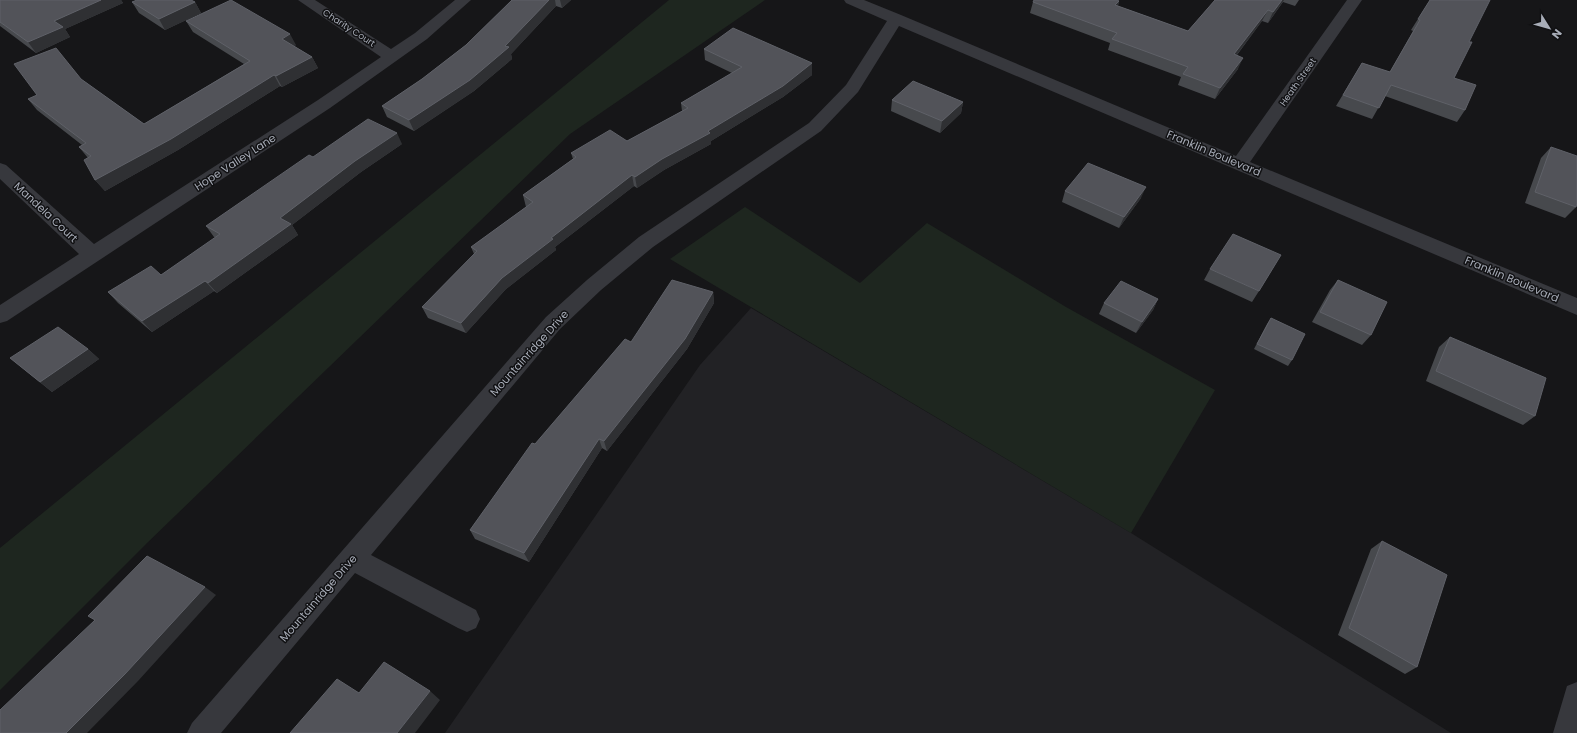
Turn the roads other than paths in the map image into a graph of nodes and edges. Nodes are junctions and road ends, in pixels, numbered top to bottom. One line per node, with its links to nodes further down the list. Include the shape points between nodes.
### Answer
1 (305, 0): 6 (street, Charity Court)
2 (464, 0): 6 (street, Hope Valley Lane)
3 (851, 0): 5 (street, Franklin Boulevard)
4 (1356, 0): 7 (street, Heath Street)
5 (896, 18): 7 (street, Franklin Boulevard); 12 (street, Mountainridge Drive, via 852,88 815,127 646,242 594,284 553,323)
6 (392, 57): 9 (street, Hope Valley Lane)
7 (1240, 164): 10 (street, Franklin Boulevard)
8 (0, 169): 9 (street, Mandela Court)
9 (92, 254): 11 (street, Hope Valley Lane)
10 (1577, 307)
11 (0, 315)
12 (352, 558): 13 (street); 15 (street, Mountainridge Drive)
13 (467, 619)
14 (1577, 696): 16 (street)
15 (202, 733)
16 (1568, 733)

